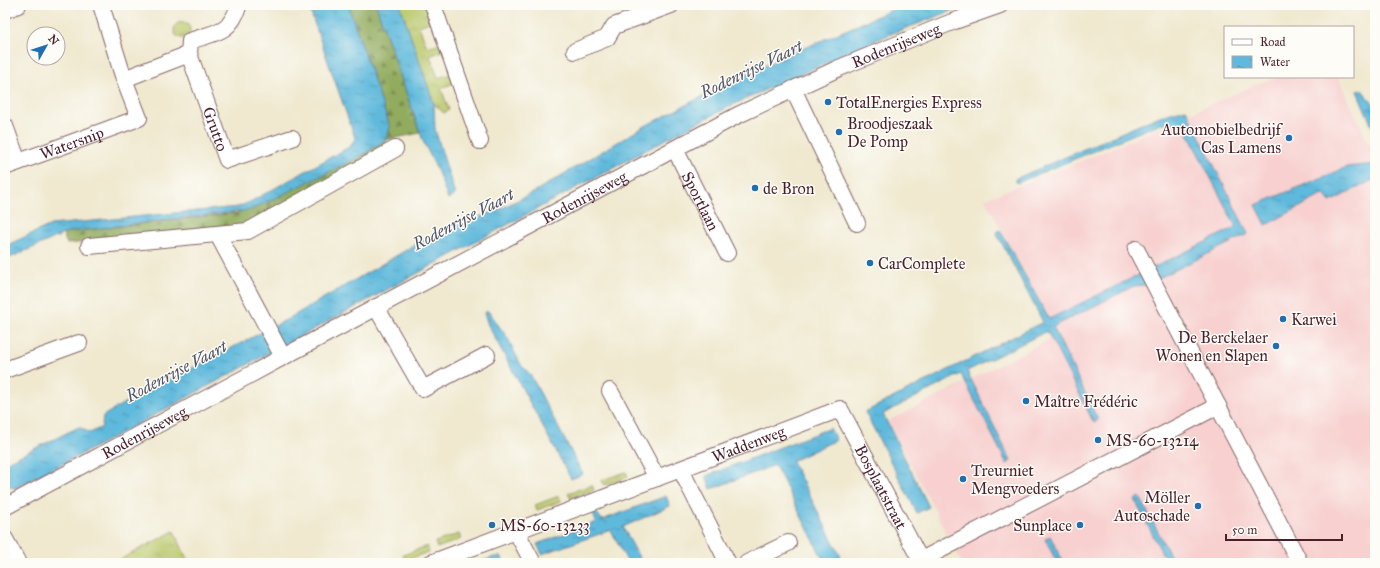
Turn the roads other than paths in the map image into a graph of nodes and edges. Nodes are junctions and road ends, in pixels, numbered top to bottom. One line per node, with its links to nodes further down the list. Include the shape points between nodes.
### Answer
1 (18, 5): 7 (street)
2 (101, 5): 10 (street)
3 (432, 5): 14 (street)
4 (671, 5): 8 (street, via 614,26 607,38)
5 (1000, 5): 11 (street, Rodenrijseweg, via 952,22)
6 (238, 7): 9 (street, via 228,27 190,41)
7 (5, 10)
8 (574, 51)
9 (189, 54): 10 (street); 13 (street, Grutto, via 227,160)
10 (124, 79): 17 (street, Watersnip, via 139,118)
11 (793, 88): 16 (street, Rodenrijseweg); 18 (street)
12 (5, 126): 17 (street)
13 (292, 138)
14 (480, 141)
15 (395, 149): 19 (street, via 248,231)
16 (675, 149): 22 (street, Sportlaan); 23 (street, Rodenrijseweg)
17 (12, 164)
18 (857, 223)
19 (218, 234): 20 (street); 25 (street)
20 (89, 246)
21 (1136, 249): 29 (street)
22 (727, 253)
23 (376, 307): 25 (street, Rodenrijseweg); 26 (street, via 423,389)
24 (79, 343): 27 (street)
25 (281, 353): 33 (street, Rodenrijseweg)
26 (487, 355)
27 (5, 370)
28 (610, 391): 32 (street)
29 (1218, 406): 37 (street); 43 (street)
30 (840, 410): 31 (street, Waddenweg); 37 (street, Bosplaatstraat)
31 (681, 470): 32 (street, Waddenweg); 41 (street)
32 (657, 478): 34 (street, Waddenweg)
33 (5, 507)
34 (516, 531): 39 (street, Waddenweg); 40 (street)
35 (5, 539): 38 (street)
36 (788, 543): 42 (street)
37 (921, 562)
38 (18, 563)
39 (431, 563)
40 (533, 563)
41 (728, 563)
42 (747, 563)
43 (1300, 563)

